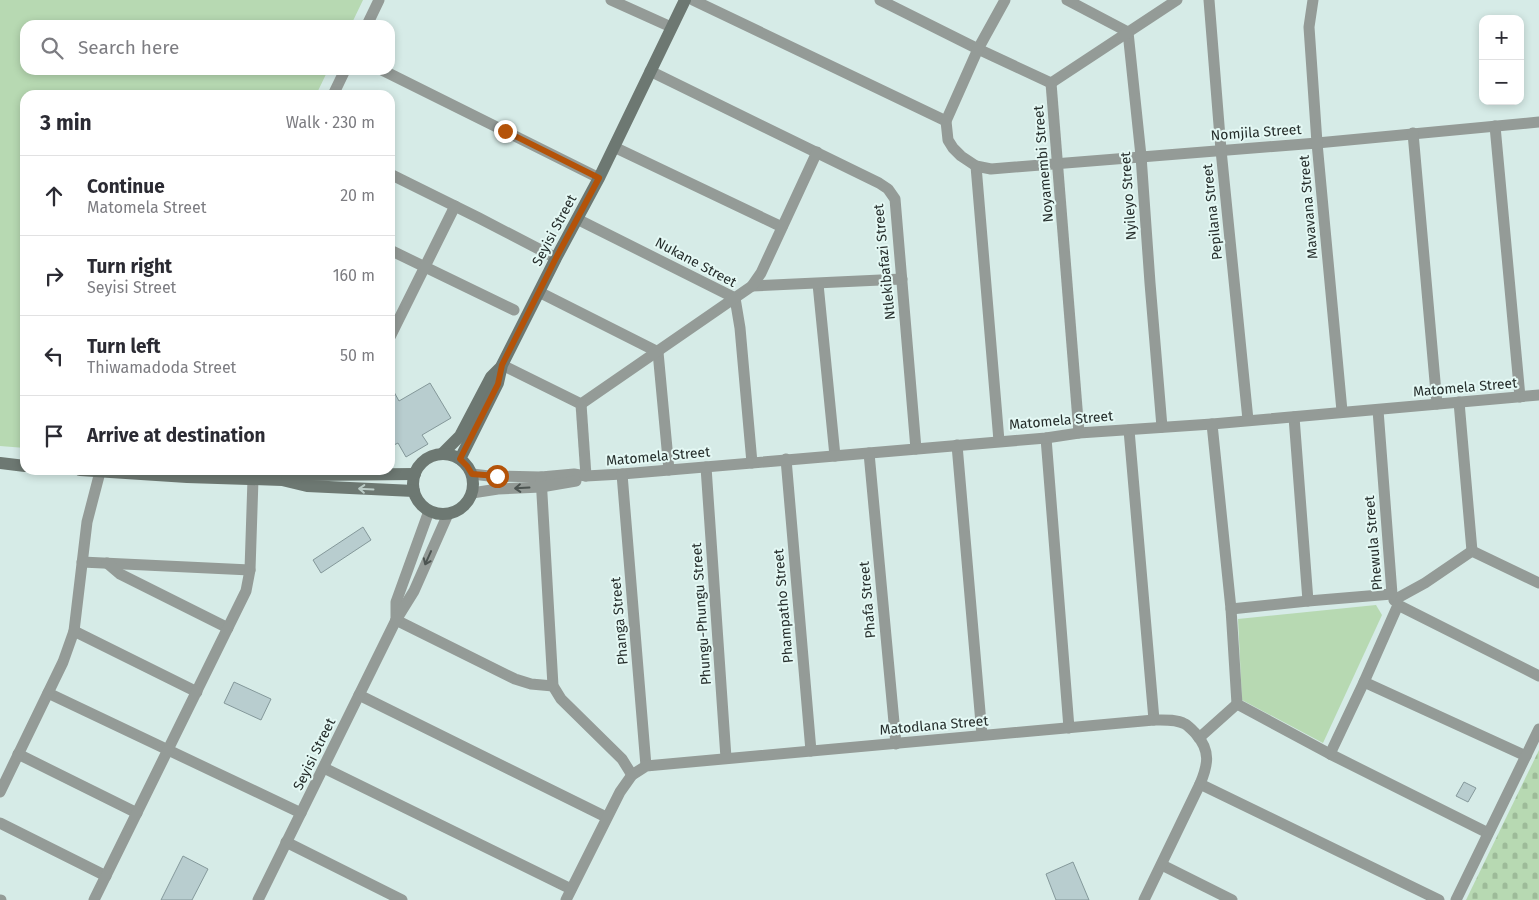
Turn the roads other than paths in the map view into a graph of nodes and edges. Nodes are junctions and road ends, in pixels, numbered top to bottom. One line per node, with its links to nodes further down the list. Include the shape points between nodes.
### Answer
1 (379, 0): 11 (street)
2 (611, 0): 12 (street)
3 (685, 0): 12 (street, Seyisi Street)
4 (693, 0): 20 (street)
5 (880, 0): 14 (street)
6 (1004, 0): 14 (street)
7 (1067, 0): 13 (street)
8 (1177, 0): 13 (street)
9 (1209, 0): 26 (street, Pepilana Street)
10 (1313, 0): 24 (street, Mavavana Street, via 1309,27)
11 (370, 20)
12 (671, 28): 15 (street, Seyisi Street)
13 (1128, 32): 18 (street); 28 (street, Nyileyo Street)
14 (978, 49): 18 (street); 20 (street)
15 (650, 71): 25 (street, Seyisi Street); 27 (street, Ntlekibafazi Street)
16 (343, 75): 19 (street)
17 (392, 75): 32 (street)
18 (1051, 83): 29 (street, Noyamembi Street)
19 (335, 90)
20 (946, 121): 30 (street, via 948,140 953,148)
21 (1539, 122): 22 (street, Nomjila Street)
22 (1496, 126): 23 (street, Nomjila Street); 49 (street)
23 (1413, 133): 24 (street, Nomjila Street); 51 (street)
24 (1316, 143): 26 (street, Nomjila Street); 54 (street, Mavavana Street)
25 (614, 147): 32 (street, Seyisi Street); 35 (street)
26 (1221, 150): 28 (street, Nomjila Street); 56 (street, Pepilana Street)
27 (817, 152): 35 (street); 39 (street, Ntlekibafazi Street, via 879,182 895,199)
28 (1141, 156): 29 (street, Nomjila Street); 58 (street, Nyileyo Street)
29 (1058, 163): 30 (street, Nomjila Street, via 990,169); 60 (street, Noyamembi Street)
30 (976, 166): 62 (street)
31 (395, 176): 33 (street)
32 (599, 178): 34 (street, Seyisi Street)
33 (455, 206): 37 (street); 38 (street)
34 (577, 219): 37 (street, Seyisi Street); 43 (street, Nukane Street)
35 (782, 226): 41 (street)
36 (395, 252): 38 (street)
37 (556, 258): 42 (street, Seyisi Street)
38 (425, 267): 44 (street); 45 (street)
39 (902, 279): 40 (street); 64 (street, Ntlekibafazi Street)
40 (818, 284): 41 (street); 67 (street)
41 (752, 286): 43 (street)
42 (539, 292): 46 (street); 47 (street, Seyisi Street)
43 (735, 298): 46 (street); 70 (street, Nukane Street)
44 (514, 310)
45 (395, 324)
46 (658, 352): 52 (street); 74 (street)
47 (502, 365): 52 (street); 66 (street, Seyisi Street, via 491,377 460,436); 68 (street, Seyisi Street, via 498,384)
48 (1539, 395): 49 (street, Matomela Street)
49 (1520, 397): 50 (street, Matomela Street)
50 (1460, 402): 51 (street, Matomela Street); 90 (street)
51 (1437, 404): 53 (street, Matomela Street)
52 (582, 410): 82 (street)
53 (1378, 410): 54 (street, Matomela Street); 95 (street, Phewula Street)
54 (1342, 411): 55 (street, Matomela Street)
55 (1294, 417): 56 (street, Matomela Street); 96 (street)
56 (1248, 420): 57 (street, Matomela Street)
57 (1212, 424): 58 (street, Matomela Street); 97 (street)
58 (1162, 427): 59 (street, Matomela Street)
59 (1129, 430): 60 (street, Matomela Street); 108 (street)
60 (1080, 433): 61 (street, Matomela Street)
61 (1046, 438): 62 (street, Matomela Street); 109 (street)
62 (999, 441): 63 (street, Matomela Street)
63 (957, 445): 64 (street, Matomela Street); 111 (street)
64 (916, 449): 65 (street, Matomela Street)
65 (868, 452): 67 (street, Matomela Street); 113 (street, Phafa Street)
66 (442, 454): 68 (street); 76 (street, via 426,460)
67 (835, 456): 69 (street, Matomela Street)
68 (460, 459): 77 (street)
69 (786, 459): 70 (street, Matomela Street); 115 (street, Phampatho Street)
70 (752, 463): 73 (street, Matomela Street)
71 (0, 464): 72 (street)
72 (20, 466)
73 (706, 467): 74 (street, Matomela Street); 119 (street, Phungu-Phungu Street)
74 (669, 470): 78 (street, Matomela Street)
75 (395, 474): 76 (street)
76 (415, 474): 86 (street)
77 (472, 474): 85 (street, Matomela Street); 87 (street)
78 (622, 474): 82 (street, Matomela Street); 120 (street, Phanga Street)
79 (99, 475): 91 (street, via 87,522)
80 (192, 475): 83 (street)
81 (306, 475): 84 (street)
82 (586, 476): 85 (street, Matomela Street, via 576,481)
83 (253, 479): 84 (street); 93 (street)
84 (282, 480): 86 (street, one-way to 84, via 307,486)
85 (541, 482): 87 (street, Matomela Street, one-way to 87); 103 (street)
86 (414, 491): 88 (street, via 421,505)
87 (472, 493): 89 (street, via 461,509)
88 (429, 511): 89 (street); 98 (street, Seyisi Street, via 396,602)
89 (448, 514): 98 (street, Seyisi Street, one-way to 98, via 414,591)
90 (1472, 551): 94 (street); 95 (street)
91 (82, 562): 92 (street); 100 (street)
92 (107, 563): 93 (street); 99 (street, via 120,574)
93 (250, 570): 99 (street, via 246,591)
94 (1539, 583)
95 (1395, 600): 96 (street); 101 (street, Phewula Street); 102 (street)
96 (1308, 601): 97 (street)
97 (1231, 609): 107 (street)
98 (396, 620): 103 (street, via 515,679); 106 (street, Seyisi Street)
99 (228, 628): 104 (street)
100 (74, 631): 104 (street); 105 (street)
101 (1539, 676)
102 (1364, 682): 117 (street); 118 (street)
103 (553, 686): 122 (street, via 561,699 622,759)
104 (197, 692): 114 (street)
105 (48, 694): 114 (street); 116 (street)
106 (359, 695): 121 (street, Seyisi Street); 127 (street)
107 (1237, 704): 112 (street); 117 (street)
108 (1154, 720): 109 (street, Matodlana Street); 112 (street, Matodlana Street, via 1185,724)
109 (1069, 728): 111 (street, Matodlana Street)
110 (1539, 729): 118 (street)
111 (982, 735): 113 (street, Matodlana Street)
112 (1199, 738): 123 (street, via 1204,743 1207,756)
113 (896, 744): 115 (street, Matodlana Street)
114 (168, 750): 125 (street); 126 (street)
115 (811, 751): 119 (street, Matodlana Street)
116 (18, 754): 124 (street); 125 (street)
117 (1330, 754): 129 (street)
118 (1526, 756): 129 (street)
119 (726, 758): 120 (street, Matodlana Street)
120 (646, 766): 122 (street, Matodlana Street)
121 (324, 768): 126 (street, Seyisi Street); 133 (street)
122 (632, 775): 127 (street, Matodlana Street)
123 (1200, 784): 131 (street); 140 (street)
124 (0, 792)
125 (137, 813): 132 (street)
126 (301, 813): 130 (street, Seyisi Street)
127 (606, 818): 133 (street, Matodlana Street)
128 (0, 823): 132 (street)
129 (1488, 833): 141 (street)
130 (286, 842): 135 (street, Seyisi Street); 136 (street)
131 (1162, 865): 138 (street); 139 (street)
132 (106, 876): 134 (street)
133 (572, 889): 137 (street, Matodlana Street)
134 (94, 900)
135 (258, 900)
136 (402, 900)
137 (566, 900)
138 (1144, 900)
139 (1232, 900)
140 (1439, 900)
141 (1456, 900)

